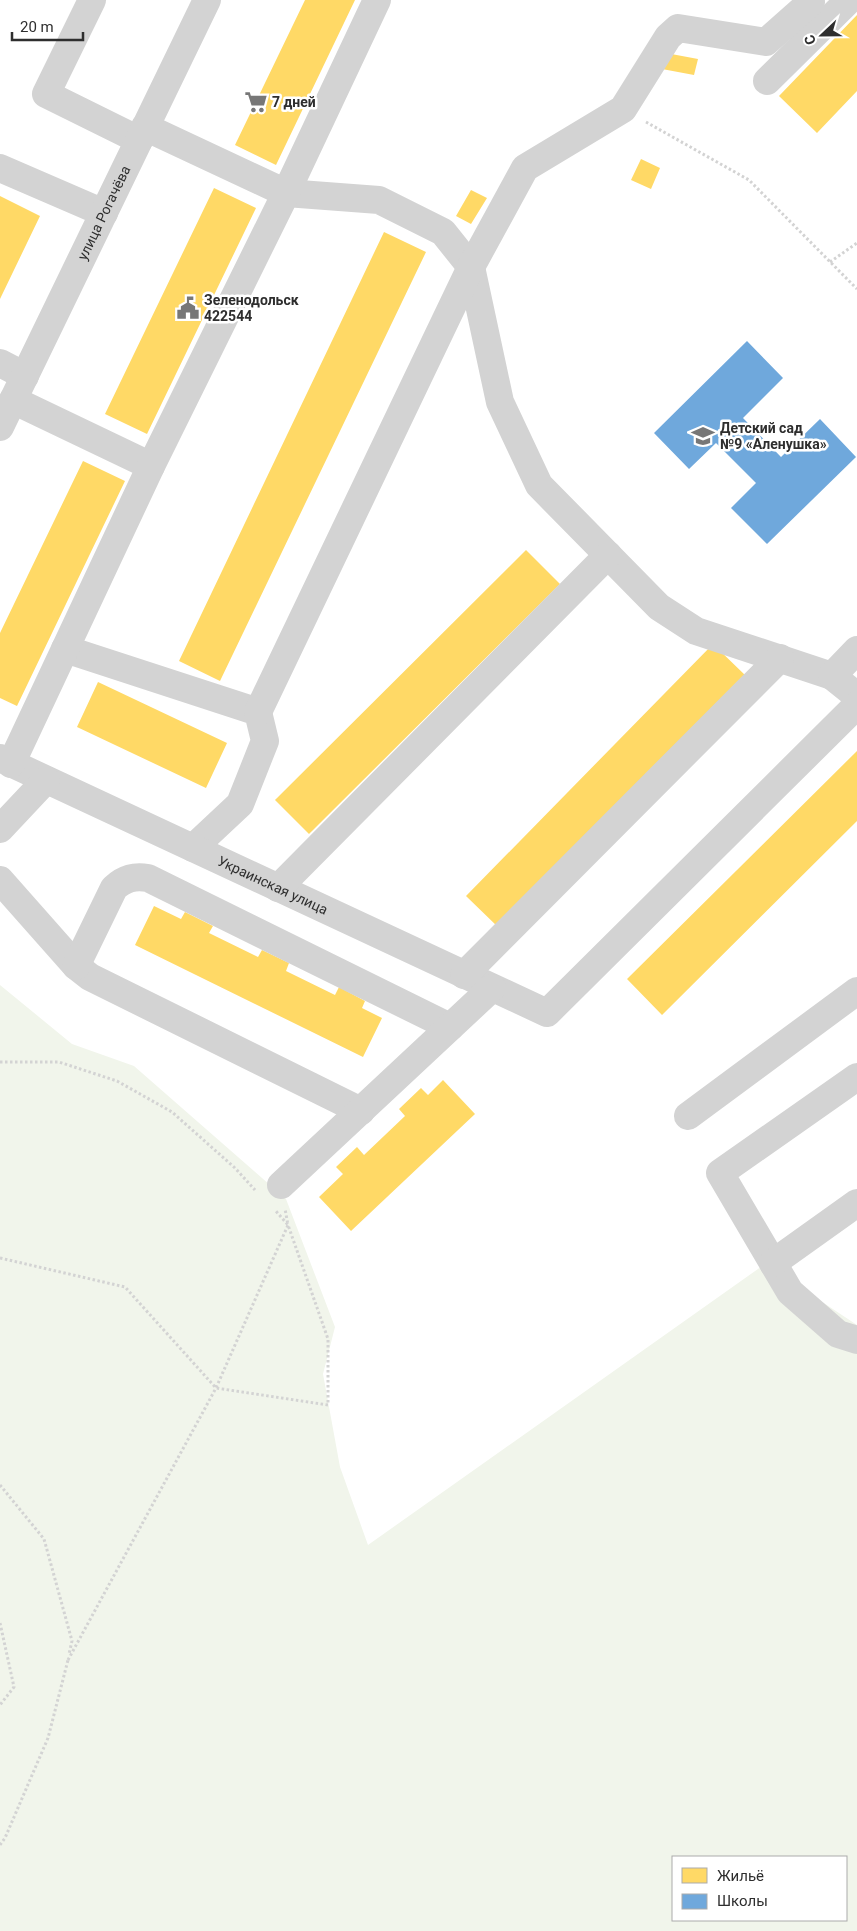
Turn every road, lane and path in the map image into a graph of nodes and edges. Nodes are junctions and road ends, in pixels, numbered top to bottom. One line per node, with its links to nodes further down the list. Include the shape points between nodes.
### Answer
1 (92, 0): 7 (street, via 46,94)
2 (206, 0): 7 (street, улица Рогачёва)
3 (377, 0): 9 (street)
4 (849, 0): 5 (street, via 775,73)
5 (812, 1): 6 (street, via 766,42 678,28 668,37)
6 (623, 109): 12 (path, via 749,180); 13 (street, via 525,168)
7 (142, 133): 9 (street); 10 (street, улица Рогачёва)
8 (0, 168): 10 (street)
9 (286, 193): 13 (street, via 379,200 443,232); 18 (street)
10 (104, 213): 16 (street, улица Рогачёва)
11 (857, 243): 12 (path)
12 (830, 262): 14 (path)
13 (471, 268): 19 (street, via 500,402 539,485); 26 (street)
14 (857, 289)
15 (0, 363): 16 (street)
16 (19, 388): 17 (street, улица Рогачёва); 18 (street)
17 (0, 427)
18 (152, 466): 20 (street)
19 (608, 555): 22 (street, via 659,607 696,631); 32 (street)
20 (65, 649): 26 (street); 27 (street)
21 (857, 650): 23 (street)
22 (780, 658): 23 (street); 34 (street)
23 (832, 676): 24 (street)
24 (857, 696)
25 (857, 705): 35 (street, Украинская улица, via 547,1013)
26 (258, 712): 30 (street, via 264,741 240,804)
27 (6, 761): 28 (street, Украинская улица)
28 (46, 780): 29 (street); 30 (street, Украинская улица)
29 (0, 829)
30 (193, 848): 32 (street, Украинская улица)
31 (0, 880): 33 (street)
32 (278, 888): 34 (street, Украинская улица)
33 (76, 966): 37 (street, via 114,888 126,879 140,876); 40 (street, via 90,977)
34 (464, 975): 35 (street, Украинская улица)
35 (492, 988): 37 (street)
36 (857, 991): 41 (street)
37 (450, 1027): 40 (street)
38 (0, 1062): 42 (path, via 59,1062 117,1081 172,1112)
39 (857, 1077): 46 (street, via 720,1174)
40 (361, 1110): 42 (street)
41 (688, 1116)
42 (270, 1195): 44 (path); 44 (path)
43 (857, 1203): 46 (street)
44 (288, 1225): 48 (path); 48 (path, via 328,1339 328,1405)
45 (0, 1258): 48 (path, via 125,1287)
46 (773, 1263): 47 (street, via 790,1292 838,1334)
47 (857, 1340)
48 (216, 1388): 51 (path)
49 (0, 1485): 51 (path, via 44,1539 72,1641)
50 (0, 1623): 52 (path, via 14,1687)
51 (68, 1660): 53 (path, via 48,1738)
52 (0, 1705)
53 (0, 1845)

